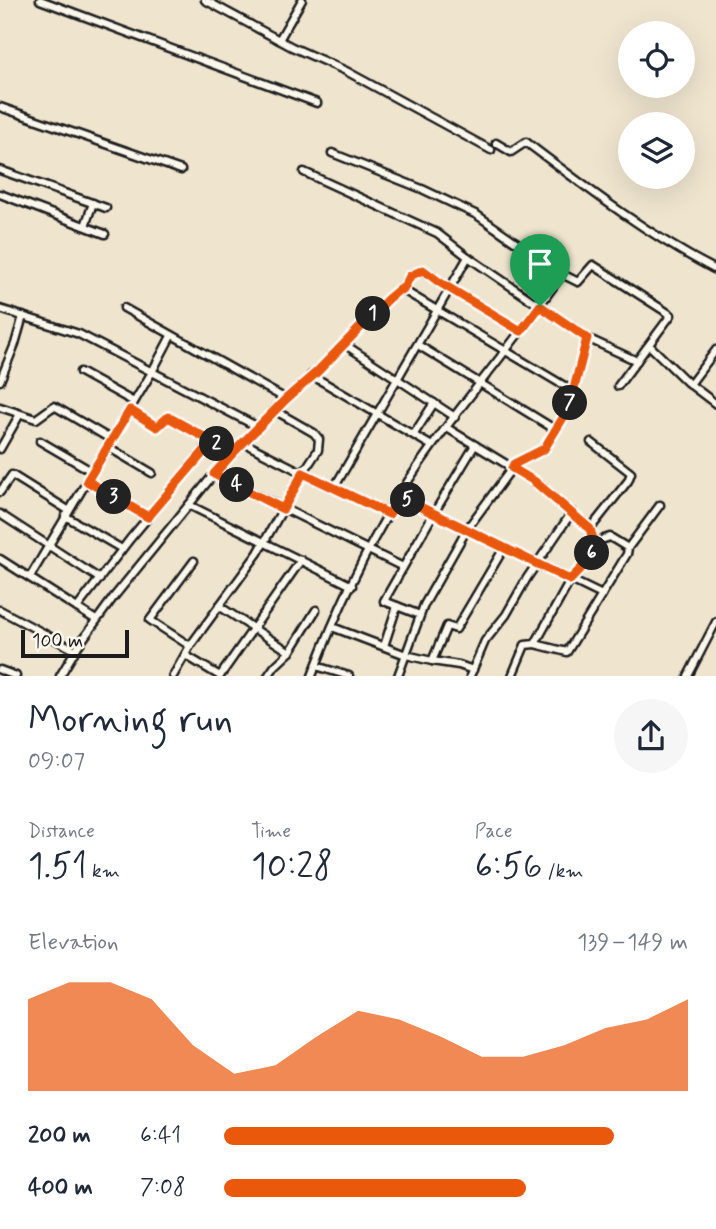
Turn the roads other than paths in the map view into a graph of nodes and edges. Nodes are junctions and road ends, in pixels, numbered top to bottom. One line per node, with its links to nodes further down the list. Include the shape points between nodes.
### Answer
1 (40, 0): 5 (street)
2 (205, 0): 4 (street)
3 (302, 0): 4 (street)
4 (279, 40): 8 (street)
5 (317, 103)
6 (0, 107): 11 (street)
7 (496, 143): 19 (street, via 511,152 526,142 637,223)
8 (491, 150)
9 (332, 153): 20 (street, via 477,215)
10 (0, 170): 14 (street)
11 (181, 170)
12 (304, 172): 18 (street, via 437,233)
13 (0, 194): 16 (street)
14 (93, 204): 15 (street); 16 (street)
15 (106, 208)
16 (86, 226): 17 (street)
17 (105, 234)
18 (468, 257): 21 (street); 23 (street)
19 (716, 270)
20 (562, 274): 23 (street); 33 (street, via 578,282 593,265 671,315)
21 (450, 288): 22 (street, via 423,270 410,276); 26 (street); 28 (street)
22 (403, 290): 26 (street); 31 (street)
23 (540, 306): 28 (street); 30 (street)
24 (124, 308): 29 (street)
25 (0, 309): 27 (street)
26 (438, 310): 32 (street); 35 (street)
27 (23, 316): 38 (street, via 79,334); 41 (street)
28 (521, 331): 35 (street)
29 (171, 337): 38 (street); 46 (street)
30 (587, 338): 36 (street); 45 (street)
31 (344, 344): 39 (street); 40 (street)
32 (418, 345): 40 (street); 42 (street)
33 (650, 346): 36 (street); 43 (street)
34 (716, 351): 43 (street)
35 (505, 352): 42 (street); 45 (street)
36 (637, 361): 44 (street)
37 (80, 372): 47 (street)
38 (152, 372): 47 (street); 56 (street)
39 (312, 375): 46 (street); 53 (street)
40 (398, 380): 48 (street); 53 (street)
41 (0, 381)
42 (482, 383): 55 (street); 58 (street)
43 (691, 383): 49 (street)
44 (618, 386)
45 (573, 391): 58 (street)
46 (286, 399): 52 (street)
47 (134, 402): 51 (street)
48 (434, 403): 55 (street); 59 (street)
49 (716, 404)
50 (0, 407): 54 (street)
51 (130, 410): 61 (street, via 157,427 168,417); 63 (street)
52 (275, 411): 56 (street); 72 (street, via 319,439 318,450)
53 (378, 413): 59 (street); 75 (street)
54 (20, 414): 63 (street, via 36,419 54,406); 67 (street)
55 (455, 417): 57 (street)
56 (258, 427): 64 (street)
57 (447, 428): 65 (street); 66 (street)
58 (556, 430): 69 (street, via 544,449)
59 (414, 434): 66 (street)
60 (40, 441): 70 (street)
61 (212, 442): 68 (street); 86 (street)
62 (591, 442): 88 (street, via 631,473)
63 (110, 443): 70 (street); 71 (street)
64 (244, 443): 68 (street); 72 (street)
65 (475, 445): 69 (street); 83 (street)
66 (432, 446): 77 (street)
67 (0, 449)
68 (233, 453): 73 (street)
69 (512, 468): 81 (street); 87 (street)
70 (93, 472): 74 (street)
71 (152, 473)
72 (303, 473): 75 (street); 80 (street)
73 (214, 474): 78 (street); 80 (street)
74 (87, 481): 82 (street); 86 (street)
75 (334, 488): 85 (street)
76 (1, 490): 82 (street, via 12,474)
77 (400, 497): 83 (street); 85 (street)
78 (190, 505): 89 (street); 112 (street)
79 (660, 505): 93 (street)
80 (283, 509): 89 (street); 95 (street)
81 (572, 512): 88 (street); 99 (street)
82 (67, 513): 91 (street); 94 (street)
83 (434, 513): 87 (street); 100 (street)
84 (0, 514): 91 (street)
85 (389, 514): 95 (street)
86 (148, 517): 94 (street)
87 (467, 529): 92 (street); 111 (street)
88 (590, 529): 90 (street)
89 (264, 542): 97 (street); 106 (street)
90 (594, 542): 93 (street, via 610,537); 103 (street, via 592,557)
91 (49, 546): 101 (street); 102 (street)
92 (504, 548): 99 (street); 123 (street, via 456,629 447,625)
93 (628, 548): 105 (street)
94 (122, 549): 102 (street)
95 (369, 551): 100 (street); 104 (street)
96 (0, 559): 101 (street)
97 (301, 560): 104 (street); 115 (street)
98 (194, 561): 117 (street, via 150,620)
99 (536, 564): 103 (street); 126 (street, via 485,641)
100 (403, 567): 107 (street, via 384,601)
101 (30, 578): 108 (street)
102 (100, 579): 108 (street)
103 (570, 580): 105 (street); 116 (street)
104 (352, 586): 114 (street)
105 (602, 595): 116 (street, via 566,652)
106 (219, 606): 115 (street); 117 (street)
107 (397, 606): 111 (street); 118 (street)
108 (77, 608): 112 (street)
109 (0, 610): 119 (street)
110 (316, 610): 120 (street)
111 (420, 615): 122 (street)
112 (96, 620): 119 (street)
113 (716, 622): 136 (street)
114 (332, 627): 118 (street); 124 (street)
115 (254, 628): 120 (street); 130 (street)
116 (535, 644): 135 (street, via 525,645)
117 (190, 646): 121 (street)
118 (384, 646): 122 (street)
119 (75, 650): 128 (street)
120 (290, 652): 131 (street)
121 (185, 655): 129 (street); 130 (street)
122 (406, 655): 123 (street); 134 (street)
123 (432, 661): 126 (street, via 459,665)
124 (316, 666): 132 (street); 133 (street)
125 (0, 670): 127 (street)
126 (471, 673)
127 (16, 676)
128 (60, 676)
129 (173, 676)
130 (220, 676)
131 (268, 676)
132 (312, 676)
133 (349, 676)
134 (398, 676)
135 (512, 676)
136 (688, 676)

